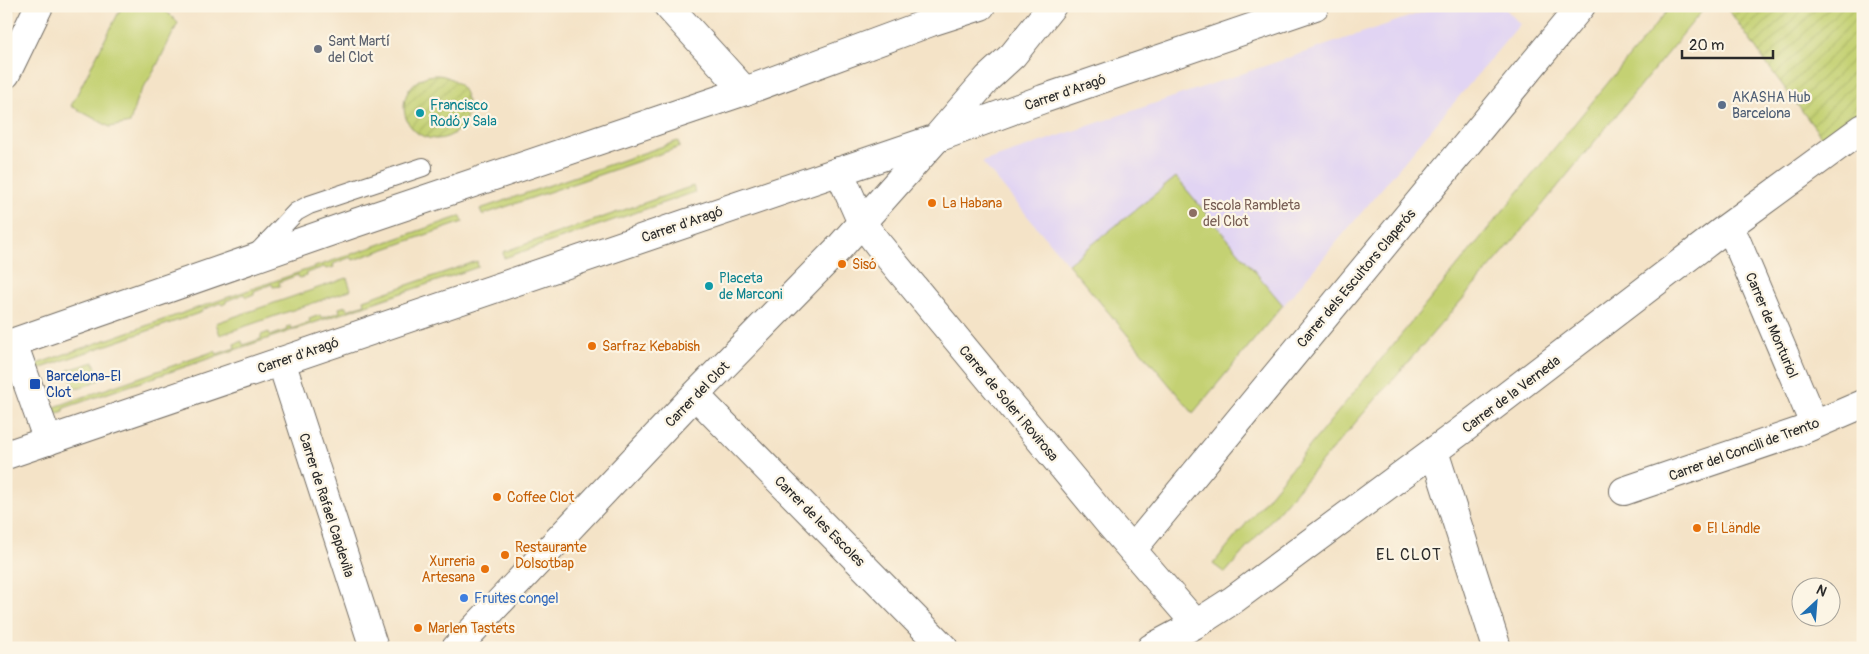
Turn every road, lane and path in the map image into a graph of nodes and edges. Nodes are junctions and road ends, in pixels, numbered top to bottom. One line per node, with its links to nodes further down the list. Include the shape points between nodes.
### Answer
1 (39, 6): 7 (street)
2 (668, 6): 8 (street)
3 (981, 6): 8 (street)
4 (1052, 6): 10 (street, Carrer del Clot, via 1013,55)
5 (1315, 6): 10 (street, Carrer d'Aragó)
6 (1581, 6): 25 (street, Carrer dels Escultors Claperós)
7 (6, 74)
8 (745, 91): 15 (street)
9 (1863, 128): 14 (street, Carrer de la Verneda)
10 (936, 138): 12 (street, Carrer d'Aragó); 13 (street, Carrer del Clot)
11 (423, 167): 15 (lane, via 309,205 296,212)
12 (839, 171): 13 (street, Carrer de Soler i Rovirosa); 17 (street, Carrer d'Aragó)
13 (862, 223): 18 (street, Carrer del Clot); 25 (street, Carrer de Soler i Rovirosa)
14 (1725, 229): 20 (street, Carrer de Monturiol, via 1736,240); 22 (street, Carrer de la Verneda)
15 (250, 260): 16 (street)
16 (9, 344): 21 (street)
17 (281, 361): 21 (street, Carrer d'Aragó); 27 (street, Carrer de Rafael Capdevila)
18 (696, 395): 28 (street, Carrer del Clot); 29 (street, Carrer de les Escoles)
19 (1863, 404): 20 (street, Carrer del Concili de Trento)
20 (1814, 424): 24 (street, Carrer del Concili de Trento)
21 (48, 441): 23 (street, Carrer d'Aragó)
22 (1434, 451): 26 (street, Carrer de la Verneda); 31 (street)
23 (6, 455)
24 (1624, 491)
25 (1132, 550): 26 (street, Carrer de Soler i Rovirosa)
26 (1196, 624): 30 (street, Carrer de la Verneda)
27 (374, 648)
28 (456, 648)
29 (944, 648)
30 (1151, 648)
31 (1497, 648)

